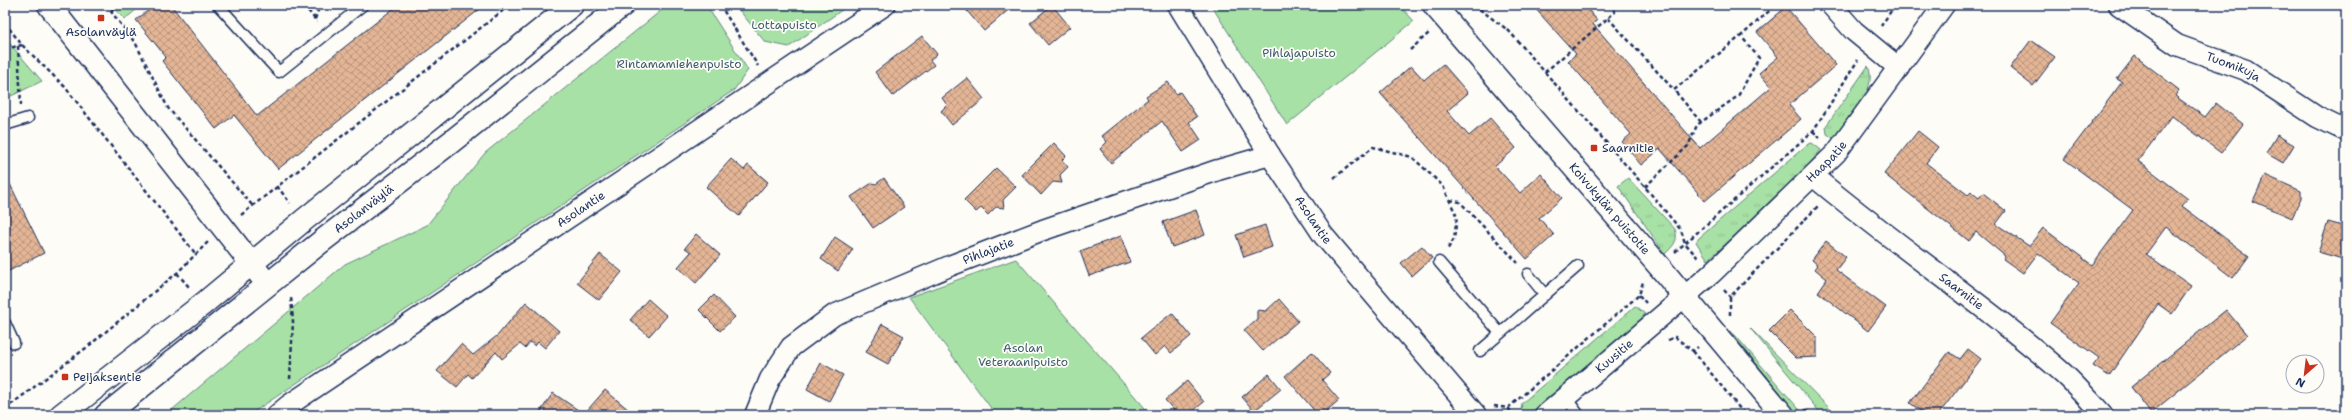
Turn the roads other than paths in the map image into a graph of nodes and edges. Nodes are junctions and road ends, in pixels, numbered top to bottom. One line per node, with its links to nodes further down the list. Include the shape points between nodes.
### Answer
1 (49, 5): 19 (main road)
2 (218, 5): 3 (lane, via 278,72)
3 (362, 5)
4 (572, 5): 19 (main road)
5 (623, 5): 22 (main road, Asolanväylä)
6 (885, 5): 30 (street, Asolantie)
7 (1178, 5): 16 (street, Asolantie)
8 (1434, 5): 24 (main road, Koivukylän puistotie)
9 (1831, 5): 12 (street, via 1868,44)
10 (1944, 5): 12 (street, Haapatie)
11 (2119, 5): 15 (street, Tuomikuja, via 2177,45 2246,70 2317,117)
12 (1899, 68): 17 (street, Haapatie, via 1836,153)
13 (28, 118): 14 (lane)
14 (5, 125)
15 (2346, 131)
16 (1270, 155): 31 (street, Asolantie, via 1323,235); 34 (street, Pihlajatie, via 1218,170 1043,230 834,315 791,347 770,379)
17 (1813, 176): 24 (street, Haapatie); 38 (street, Saarnitie, via 2064,374)
18 (1439, 262): 26 (lane)
19 (252, 264): 22 (main road); 32 (main road)
20 (1578, 266): 23 (lane)
21 (1528, 274): 23 (lane)
22 (268, 285): 33 (main road, Asolanväylä)
23 (1545, 295): 26 (lane)
24 (1685, 298): 29 (street, Kuusitie); 37 (main road, Koivukylän puistotie)
25 (5, 323): 27 (lane)
26 (1500, 333): 28 (lane)
27 (14, 343)
28 (1480, 351)
29 (1566, 398): 35 (street, Kuusitie); 36 (lane)
30 (283, 410)
31 (1484, 410)
32 (61, 415)
33 (106, 415)
34 (755, 415)
35 (1545, 415)
36 (1579, 415)
37 (1783, 415)
38 (2103, 415)

